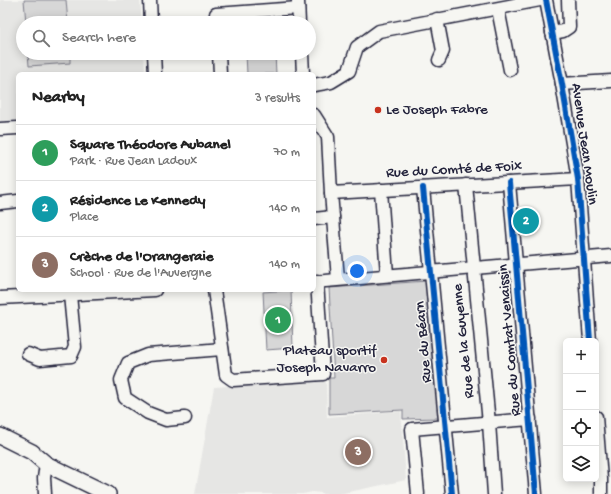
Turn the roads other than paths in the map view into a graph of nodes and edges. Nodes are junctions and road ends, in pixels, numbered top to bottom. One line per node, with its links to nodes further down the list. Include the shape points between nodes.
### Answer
1 (150, 0): 7 (street)
2 (540, 0): 6 (street)
3 (546, 0): 11 (street, Avenue Jean Moulin)
4 (568, 0): 11 (street, via 569,27)
5 (298, 4): 8 (street); 9 (street)
6 (498, 9): 10 (street); 16 (street)
7 (151, 16)
8 (229, 16)
9 (299, 16)
10 (437, 19): 15 (street, via 443,51); 22 (street, via 379,31 358,47 349,71 331,82)
11 (552, 33): 21 (street, Avenue Jean Moulin)
12 (154, 60): 17 (street)
13 (219, 60): 18 (street)
14 (302, 60): 19 (street)
15 (439, 60)
16 (510, 70)
17 (155, 72)
18 (220, 72)
19 (303, 72)
20 (611, 81): 21 (street)
21 (562, 84): 26 (street, Avenue Jean Moulin)
22 (316, 85)
23 (316, 118): 31 (street, via 328,138)
24 (16, 128): 25 (street)
25 (0, 129)
26 (578, 179): 27 (street, Rue du Comté de Foix); 37 (street, Avenue Jean Moulin)
27 (509, 183): 28 (street, Rue du Comté de Foix); 38 (street, Rue du Comtat Venaissin)
28 (466, 185): 29 (street, Rue du Comté de Foix); 39 (street, Rue de la Guyenne)
29 (423, 188): 30 (street, Rue du Comté de Foix); 40 (street, Rue du Béarn)
30 (381, 190): 31 (street, Rue du Comté de Foix); 41 (street)
31 (331, 193): 34 (street)
32 (16, 201): 33 (street)
33 (0, 203)
34 (333, 217): 35 (street); 42 (street)
35 (316, 219)
36 (611, 256): 37 (street)
37 (583, 258): 38 (street); 49 (street, Avenue Jean Moulin)
38 (516, 264): 39 (street); 53 (street, Rue du Comtat Venaissin)
39 (473, 267): 40 (street); 54 (street, Rue de la Guyenne)
40 (431, 271): 41 (street); 55 (street, Rue du Béarn)
41 (387, 275): 42 (street)
42 (338, 279): 43 (street)
43 (316, 281)
44 (121, 292): 47 (street)
45 (214, 292): 50 (street)
46 (316, 292): 50 (street, via 323,374 233,380 226,375)
47 (70, 295): 48 (street); 51 (street, via 75,347 71,356 40,359)
48 (0, 298)
49 (590, 338)
50 (222, 349): 52 (street, via 148,355 128,363 121,380 125,398 148,413 166,420)
51 (28, 354)
52 (185, 418)
53 (530, 419): 54 (street); 67 (street, Rue du Comtat Venaissin)
54 (488, 423): 55 (street); 66 (street, Rue de la Guyenne)
55 (445, 426): 64 (street, via 412,429); 65 (street, Rue du Béarn)
56 (0, 436): 60 (main road, via 32,452)
57 (599, 436): 61 (street)
58 (0, 442): 60 (street)
59 (0, 446): 60 (main road, via 29,461)
60 (44, 462): 62 (street); 63 (main road)
61 (606, 482): 68 (street); 69 (street)
62 (45, 494)
63 (108, 494)
64 (418, 494)
65 (452, 494)
66 (494, 494)
67 (536, 494)
68 (600, 494)
69 (607, 494)

